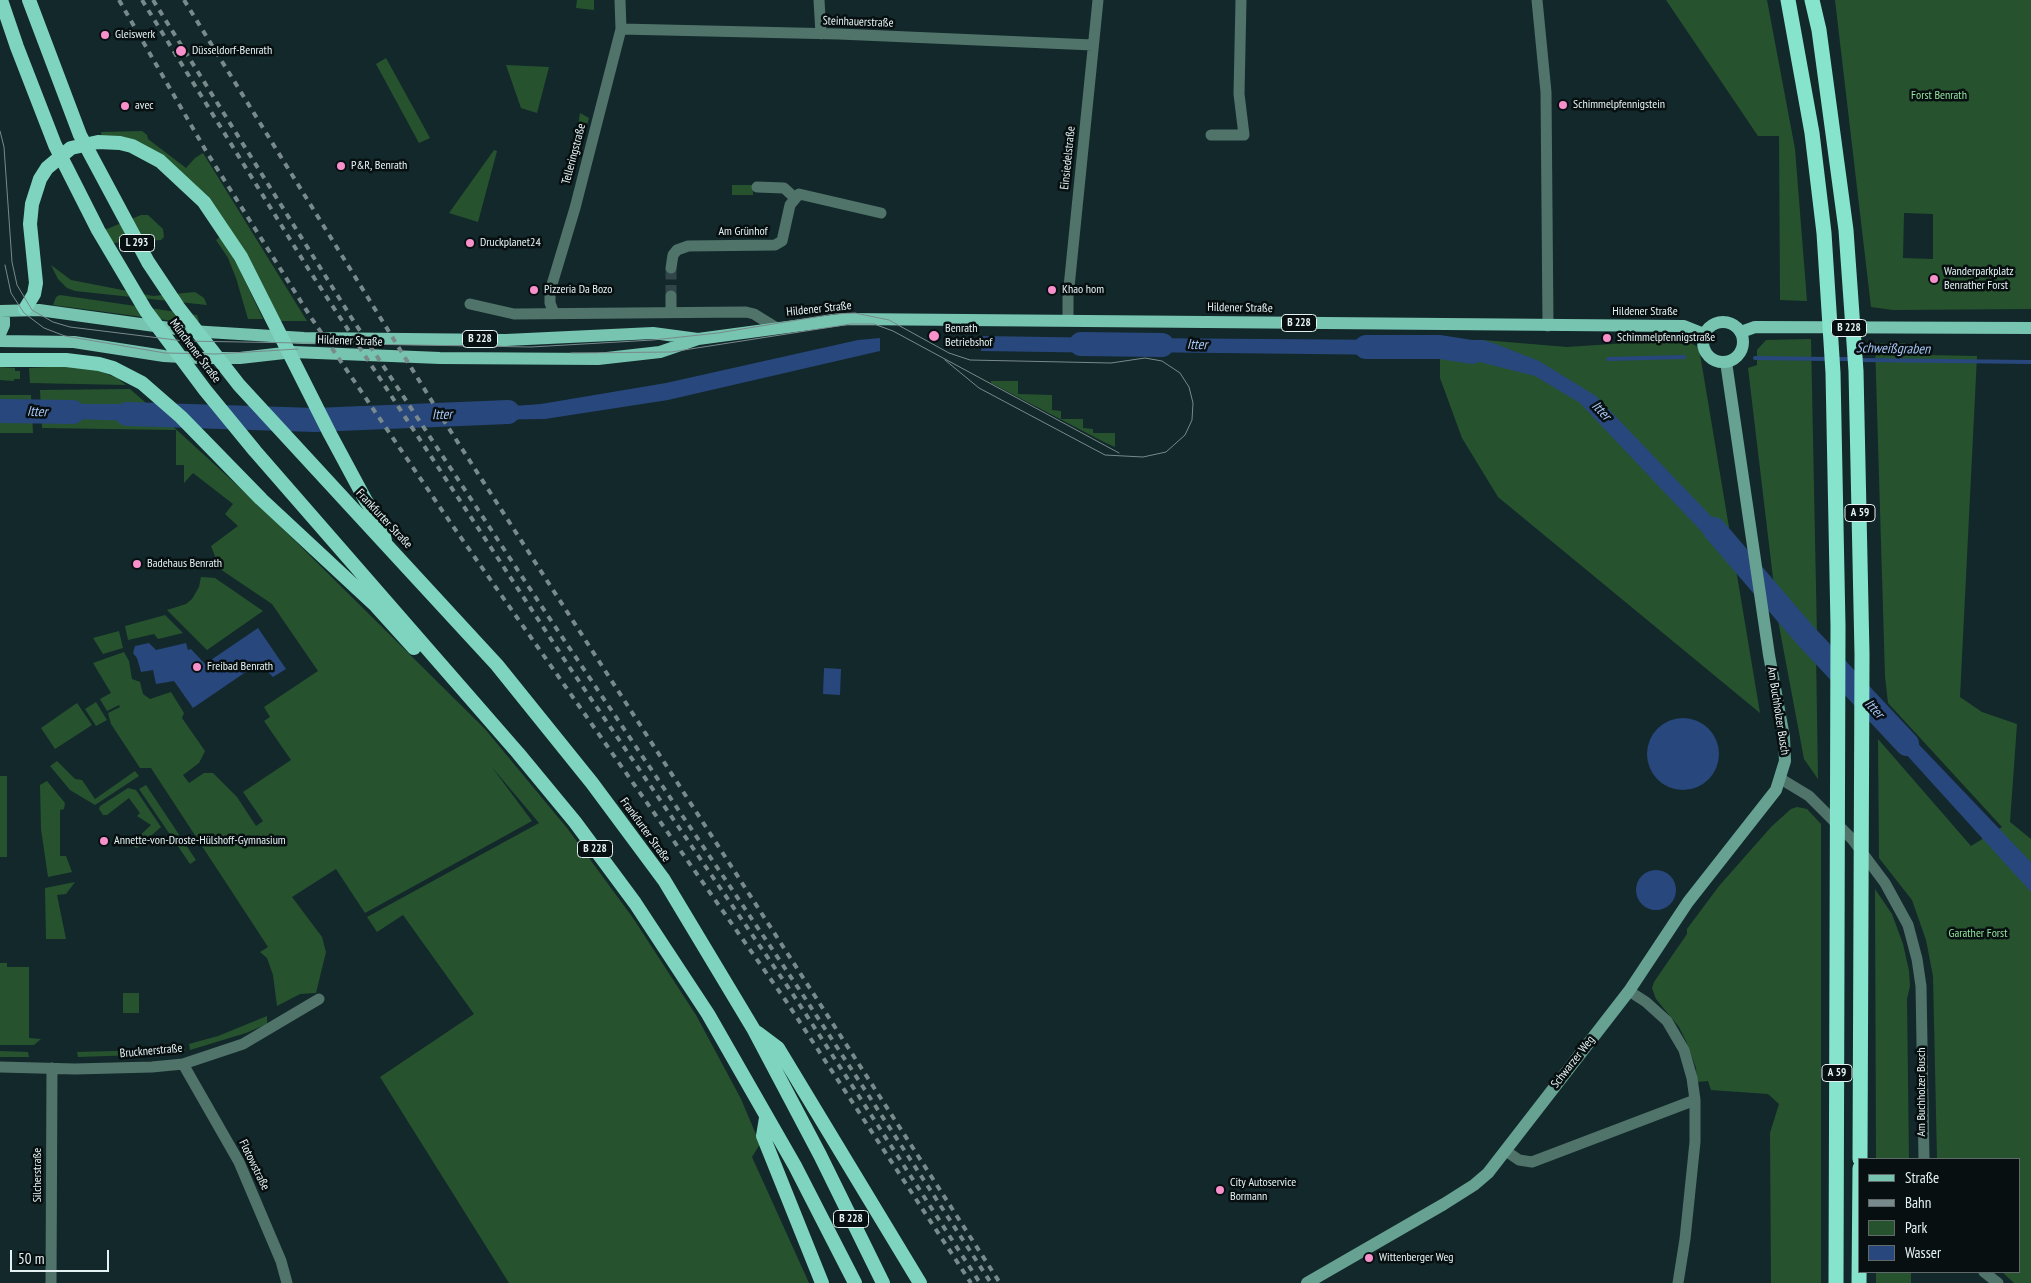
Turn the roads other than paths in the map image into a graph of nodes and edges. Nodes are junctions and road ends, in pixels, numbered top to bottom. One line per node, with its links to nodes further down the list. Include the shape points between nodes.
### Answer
1 (1, 0): 37 (highway, Münchener Straße / L 293, via 55,146 116,262 152,319 255,451)
2 (29, 0): 35 (highway, Münchener Straße / L 293, via 80,135 148,262 178,307 239,385)
3 (620, 0): 10 (street, Telleringstraße)
4 (819, 0): 11 (street)
5 (1098, 0): 12 (street, Einsiedelstraße)
6 (1242, 0): 13 (street, via 1239,94 1244,135)
7 (1537, 0): 25 (street, via 1546,92)
8 (1788, 0): 59 (highway, A 59, via 1812,133 1824,233 1833,373 1838,626)
9 (1812, 0): 48 (highway, A 59, via 1819,30 1846,230 1856,371 1862,654)
10 (622, 29): 11 (street, Steinhauerstraße); 23 (street, Telleringstraße, via 550,291)
11 (821, 34): 12 (street, Steinhauerstraße)
12 (1093, 46): 24 (street, Einsiedelstraße)
13 (1211, 135)
14 (757, 186): 15 (street, via 784,188)
15 (795, 198): 16 (street, via 804,194); 17 (street, Am Grünhof, via 782,241 775,246 688,246 673,255)
16 (881, 213)
17 (671, 268)
18 (671, 296): 21 (street)
19 (470, 304): 23 (street, Hildener Straße, via 514,314)
20 (25, 309): 22 (main road, Hildener Straße); 31 (main road, Hildener Straße / B 228, via 82,314 191,331 269,336 506,340 653,333); 36 (highway, via 34,294 36,282 30,224 34,197 47,168 71,148 84,144 110,142 147,152 184,181 221,225 366,501 382,524)
21 (671, 311): 23 (street, Hildener Straße); 26 (street, Hildener Straße, via 746,312)
22 (0, 312): 29 (main road, via 4,325)
23 (554, 313)
24 (1068, 319): 25 (main road, Hildener Straße / B 228); 26 (main road, Hildener Straße / B 228, via 847,318)
25 (1548, 326): 30 (main road, Hildener Straße / B 228, via 1684,326)
26 (775, 327): 31 (main road, Hildener Straße / B 228)
27 (2031, 328): 28 (main road, B 228, via 1755,327)
28 (1741, 332): 30 (main road, via 1731,324 1718,322); 34 (main road, via 1744,343 1740,353)
29 (0, 334)
30 (1704, 334): 34 (main road, via 1705,352 1714,361)
31 (698, 339): 32 (main road, Hildener Straße / B 228, via 660,352 598,359 440,358 293,352 227,358 164,356 74,342)
32 (0, 342)
33 (0, 360): 37 (highway, B 228, via 99,364 129,375 148,388 181,416 261,499 368,599 414,647)
34 (1726, 362): 38 (main road, Am Buchholzer Busch, via 1785,749)
35 (300, 453): 36 (highway, Frankfurter Straße / L 293)
36 (385, 541): 41 (highway, Frankfurter Straße / B 228, via 497,665 592,783 664,880)
37 (445, 670): 46 (highway, B 228, via 575,822 635,903 708,1014)
38 (1781, 779): 39 (main road, Schwarzer Weg, via 1769,801 1688,902); 49 (street, Am Buchholzer Busch, via 1809,796 1852,838 1885,883 1908,925 1922,986)
39 (1629, 991): 45 (street, via 1667,1021 1684,1050); 47 (main road, Schwarzer Weg)
40 (319, 999): 42 (street, Brucknerstraße, via 243,1044)
41 (754, 1030): 55 (highway, Frankfurter Straße / B 228); 56 (highway, via 778,1048)
42 (183, 1064): 44 (street, Brucknerstraße, via 152,1068); 52 (street, Flotowstraße, via 240,1162)
43 (0, 1067): 44 (street, Brucknerstraße)
44 (52, 1068): 51 (street, Silcherstraße)
45 (1694, 1100): 47 (street, via 1532,1162 1519,1160); 58 (street, via 1694,1152)
46 (766, 1118): 53 (highway, via 763,1136); 54 (highway, B 228, via 795,1166)
47 (1506, 1151): 57 (main road, Schwarzer Weg, via 1474,1185)
48 (1860, 1158)
49 (1924, 1158)
50 (1985, 1273): 60 (street)
51 (51, 1283)
52 (287, 1283)
53 (822, 1283)
54 (855, 1283)
55 (883, 1283)
56 (920, 1283)
57 (1307, 1283)
58 (1678, 1283)
59 (1836, 1283)
60 (1998, 1283)

